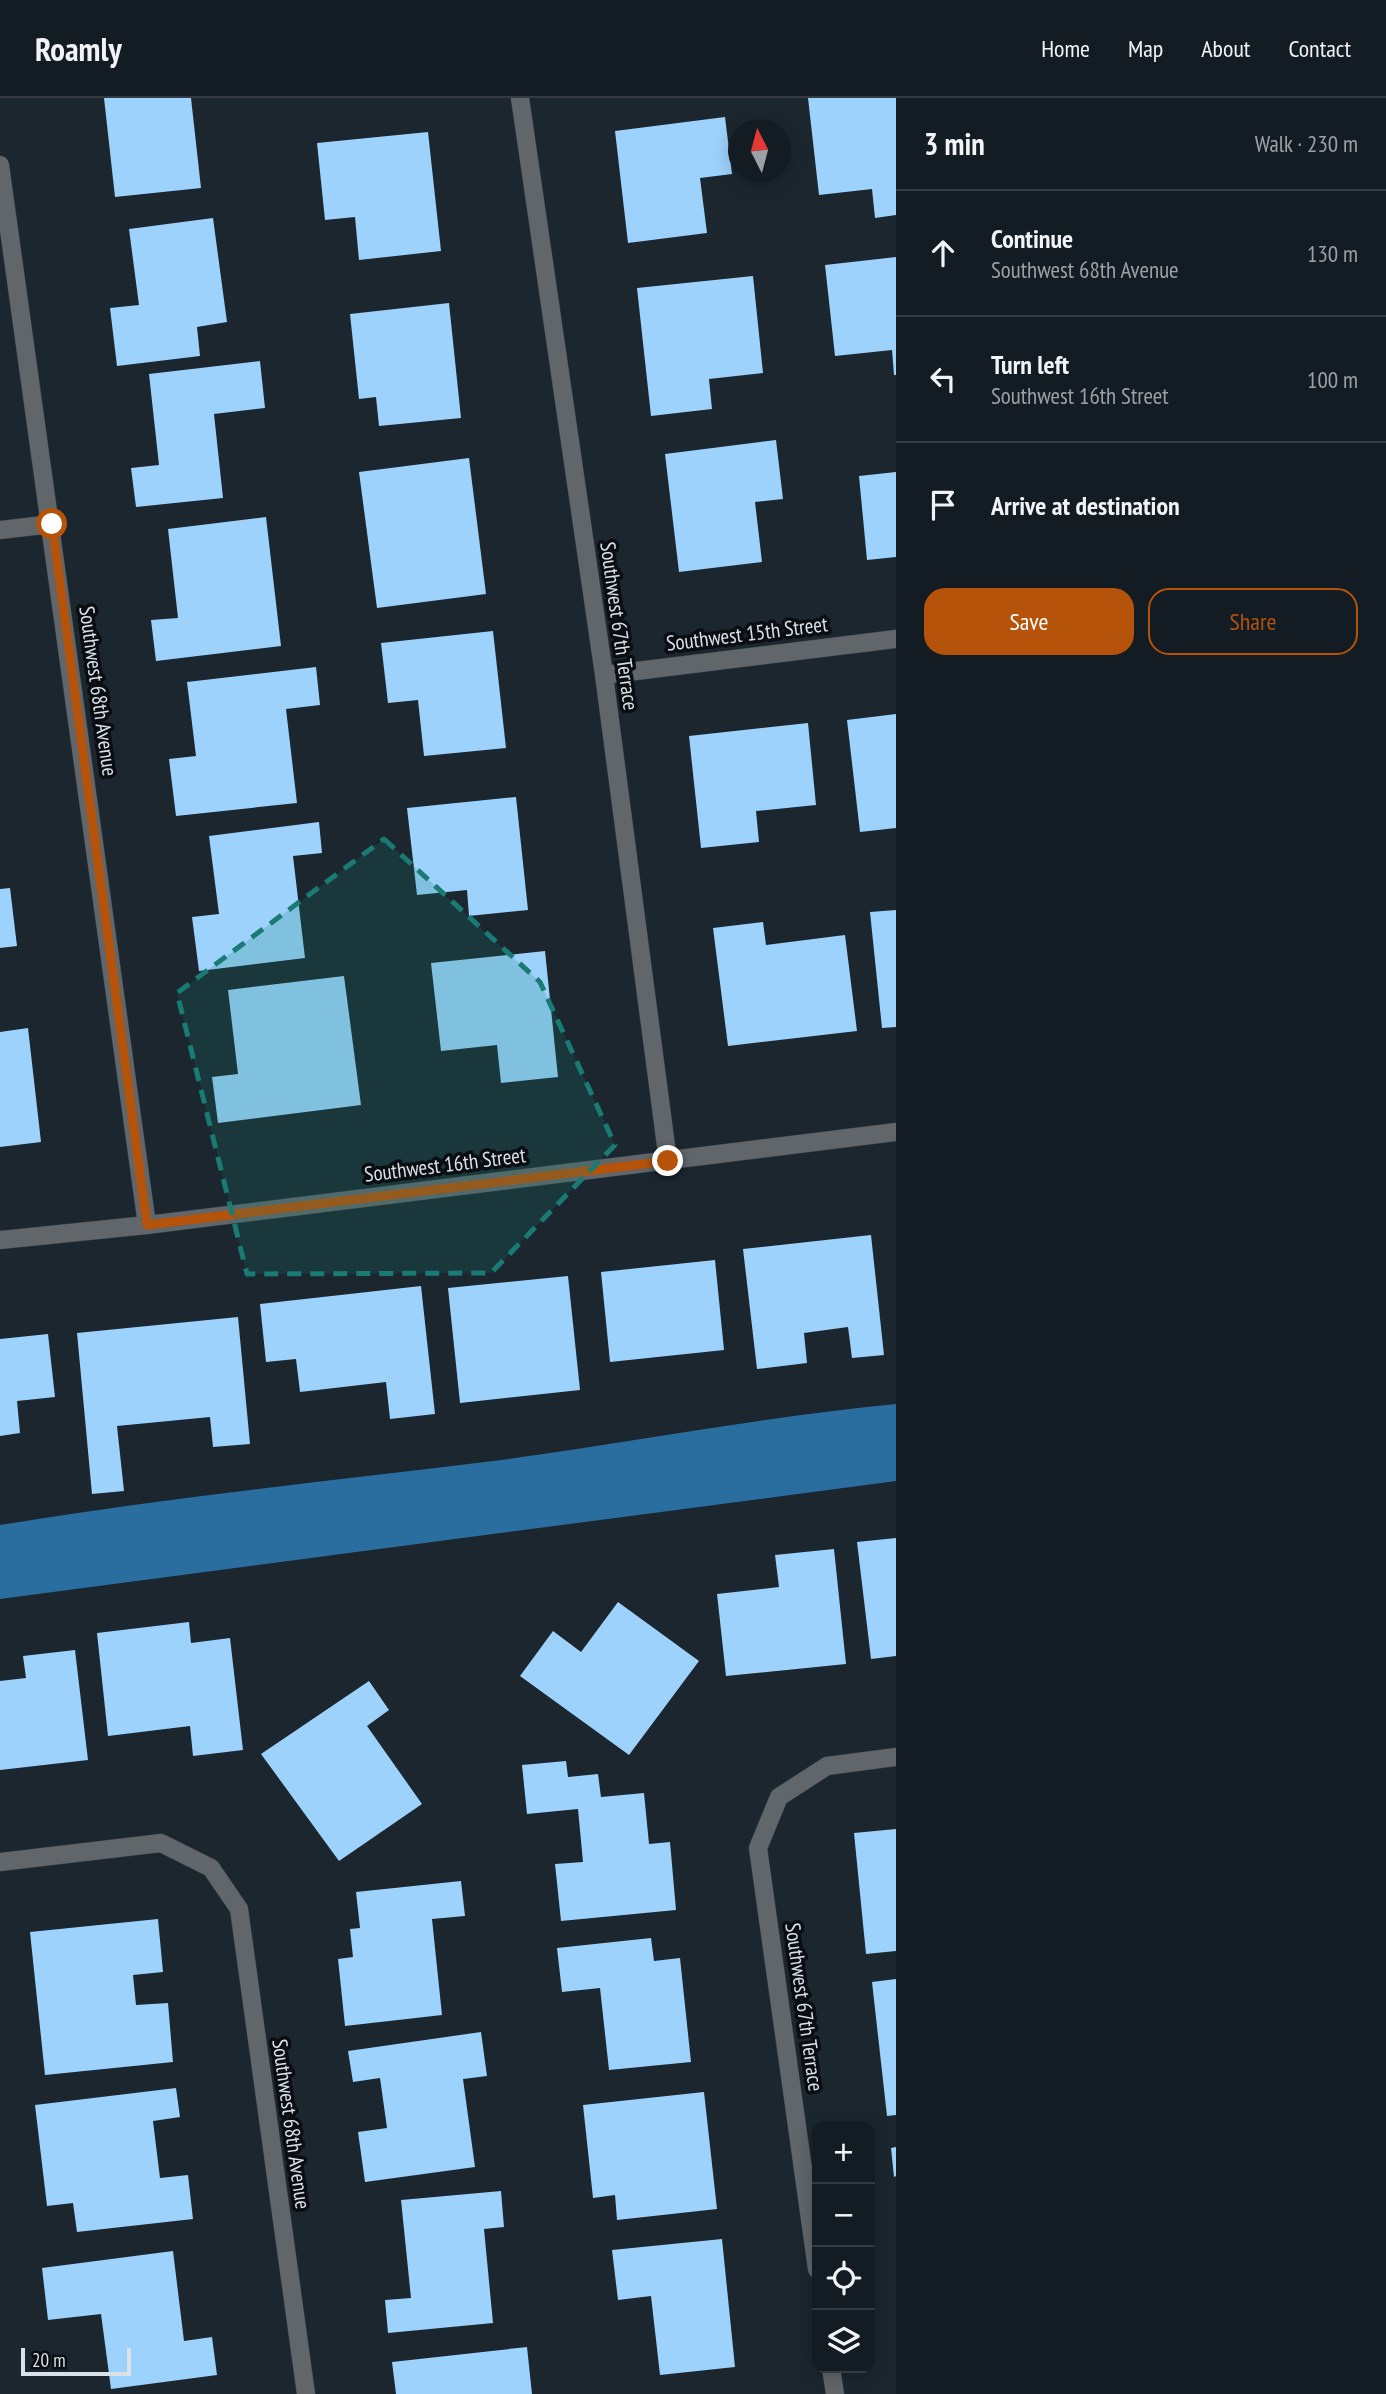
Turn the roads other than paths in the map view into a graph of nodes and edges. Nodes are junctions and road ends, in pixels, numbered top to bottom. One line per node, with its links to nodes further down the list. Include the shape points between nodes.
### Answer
1 (520, 98): 6 (street, Southwest 67th Terrace)
2 (0, 164): 3 (street, Southwest 68th Avenue)
3 (52, 524): 4 (street); 9 (street, Southwest 68th Avenue)
4 (0, 530)
5 (896, 639): 6 (street, Southwest 15th Street)
6 (604, 675): 8 (street, Southwest 67th Terrace)
7 (896, 1132): 8 (street, Southwest 16th Street)
8 (668, 1161): 9 (street, Southwest 16th Street)
9 (147, 1225): 10 (street, Southwest 16th Street)
10 (0, 1240)
11 (896, 1757): 13 (street, Southwest 67th Terrace, via 827,1766 779,1797 758,1848)
12 (0, 1862): 15 (street, Southwest 68th Avenue, via 161,1843 211,1868 239,1909)
13 (814, 2247)
14 (832, 2373): 16 (street)
15 (306, 2394)
16 (835, 2394)

